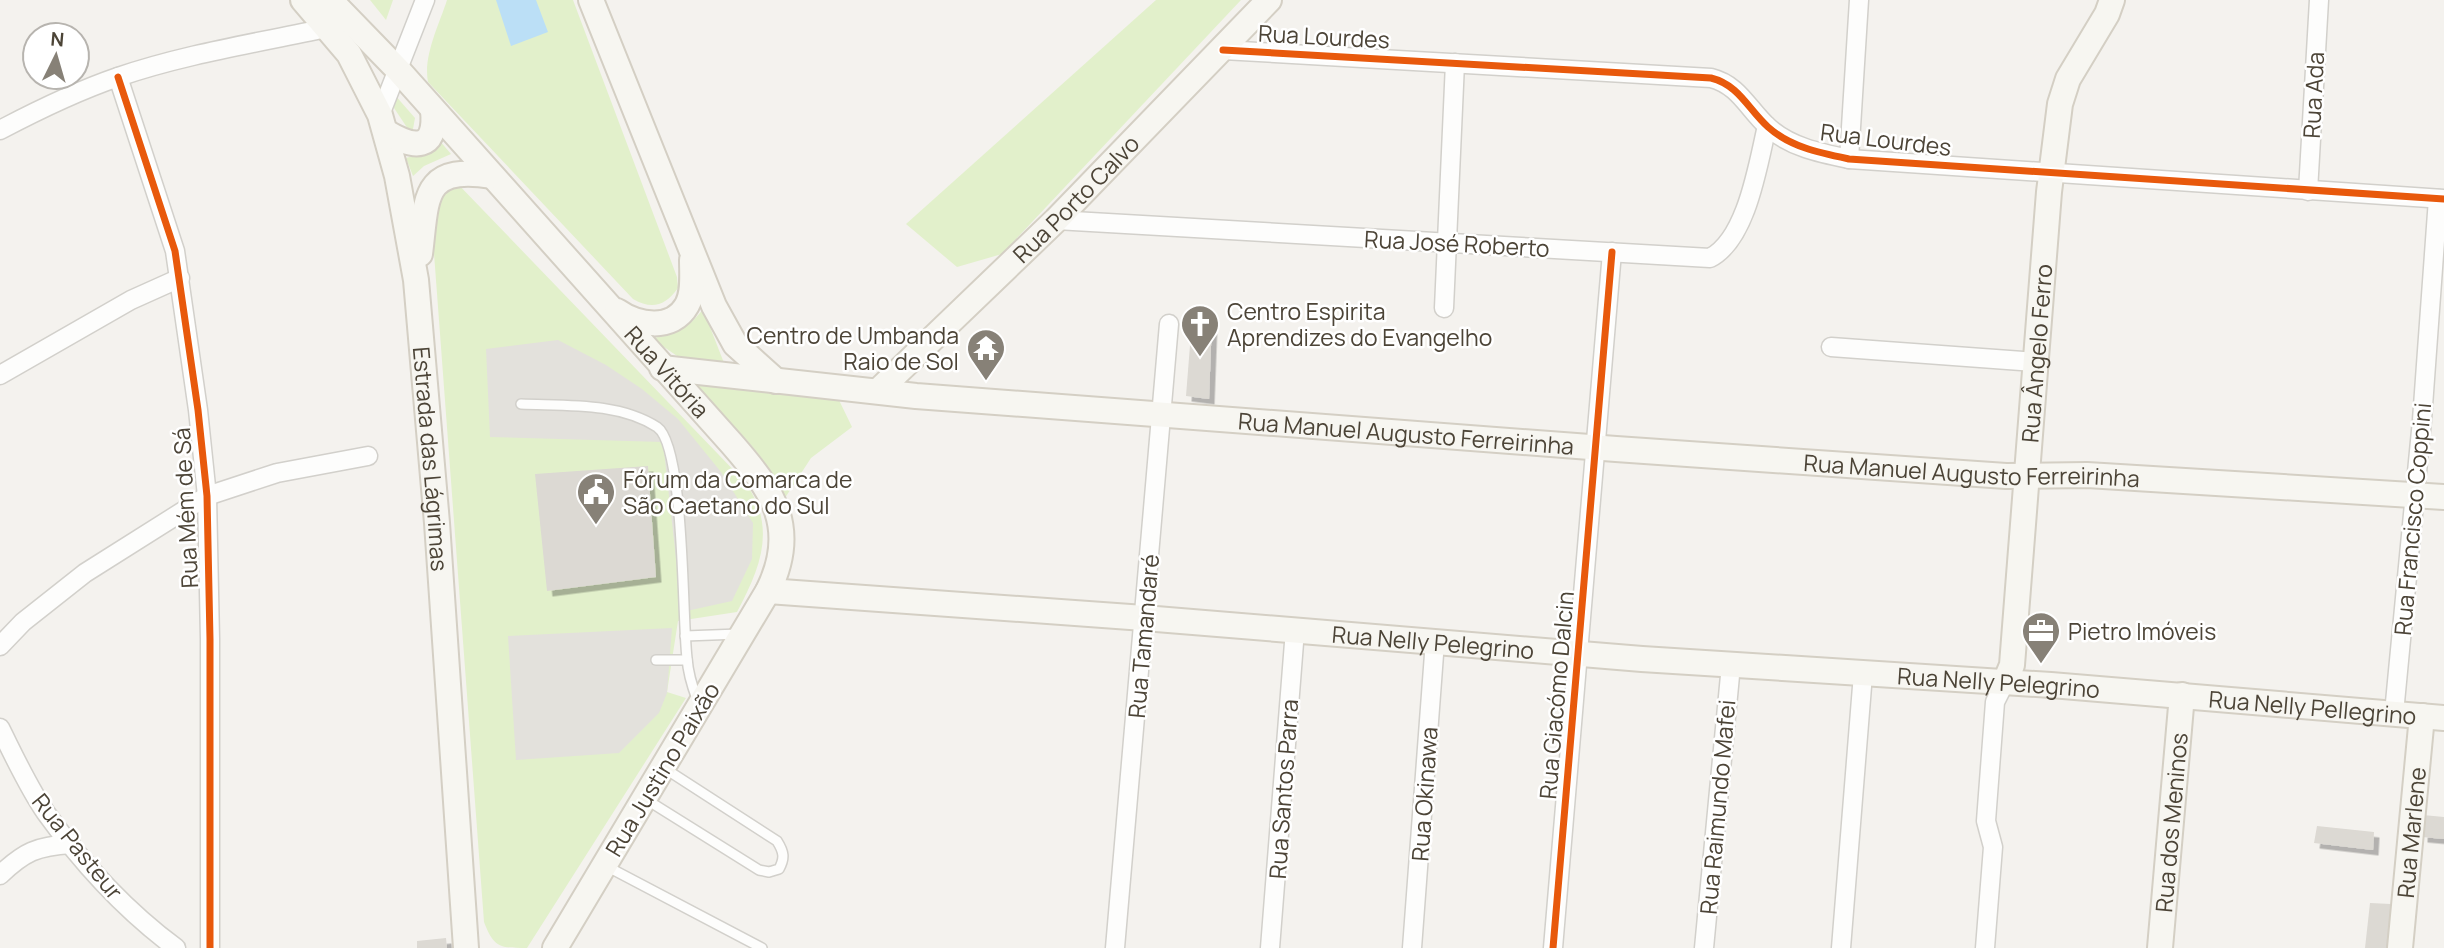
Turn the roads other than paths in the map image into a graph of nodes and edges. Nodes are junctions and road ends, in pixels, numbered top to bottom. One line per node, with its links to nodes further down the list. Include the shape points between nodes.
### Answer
1 (303, 0): 9 (main road, Estrada das Lágrimas)
2 (330, 0): 12 (main road)
3 (425, 0): 12 (street)
4 (1269, 0): 10 (main road, Rua Porto Calvo)
5 (1859, 0): 18 (street)
6 (2112, 0): 19 (main road, Rua Ângelo Ferro, via 2068,79)
7 (2319, 0): 21 (street, Rua Ada)
8 (598, 3): 26 (main road)
9 (326, 28): 13 (street); 15 (main road, Estrada das Lágrimas, via 352,59)
10 (1223, 50): 11 (street, Rua Lourdes); 23 (main road, Rua Porto Calvo)
11 (1455, 63): 16 (street, Rua Lourdes, via 1711,78 1731,85); 24 (street)
12 (400, 72): 14 (main road); 15 (street)
13 (118, 77): 17 (street); 27 (street, Rua Mém de Sá, via 159,196)
14 (432, 110): 15 (main road, via 433,126 422,144 412,146); 20 (main road)
15 (383, 124): 28 (main road, Estrada das Lágrimas)
16 (1767, 126): 18 (street, Rua Lourdes, via 1813,152); 25 (street, Rua José Roberto, via 1741,220 1720,253 1688,258)
17 (0, 130)
18 (1849, 159): 19 (street, Rua Lourdes)
19 (2050, 174): 21 (street, Rua Lourdes); 33 (main road, Rua Ângelo Ferro)
20 (492, 176): 28 (main road, via 459,173 430,190); 29 (main road, Rua Vitória)
21 (2308, 191): 22 (street, Rua Lourdes)
22 (2441, 199): 43 (street, Rua Francisco Coppini)
23 (1056, 220): 24 (street, Rua José Roberto); 37 (main road, Rua Porto Calvo)
24 (1448, 242): 25 (street, Rua José Roberto); 30 (street)
25 (1612, 252): 40 (street, Rua Giacómo Dalcin)
26 (692, 256): 29 (main road, via 691,289 686,306 675,317 643,324); 36 (main road, via 735,344)
27 (180, 278): 35 (street, via 131,300); 44 (street, Rua Mém de Sá)
28 (416, 279): 69 (main road, Estrada das Lágrimas)
29 (604, 303): 34 (main road, Rua Vitória)
30 (1444, 308)
31 (1169, 324): 39 (street, Rua Tamandaré)
32 (1830, 347): 33 (street)
33 (2036, 362): 42 (main road, Rua Ângelo Ferro)
34 (662, 368): 36 (main road, Rua Manuel Augusto Ferreirinha); 46 (main road, Rua Vitória, via 758,474 781,516 781,561)
35 (0, 375)
36 (776, 381): 37 (main road, Rua Manuel Augusto Ferreirinha)
37 (878, 391): 39 (main road, Rua Manuel Augusto Ferreirinha)
38 (521, 404): 50 (lane, via 610,410 659,428 667,439 675,482)
39 (1163, 414): 40 (main road, Rua Manuel Augusto Ferreirinha); 47 (street, Rua Tamandaré)
40 (1596, 445): 42 (main road, Rua Manuel Augusto Ferreirinha); 53 (street, Rua Giacómo Dalcin)
41 (368, 456): 44 (street, via 277,473)
42 (2025, 475): 43 (main road, Rua Manuel Augusto Ferreirinha); 58 (main road, Rua Ângelo Ferro, via 2012,665)
43 (2414, 495): 45 (main road, Rua Manuel Augusto Ferreirinha); 61 (street, Rua Francisco Coppini)
44 (207, 496): 52 (street, via 85,573); 71 (street, Rua Mém de Sá)
45 (2444, 497)
46 (768, 591): 47 (main road, Rua Nelly Pelegrino); 49 (main road, Rua Justino Paixão)
47 (1144, 618): 48 (main road, Rua Nelly Pelegrino); 74 (street, Rua Tamandaré)
48 (1295, 630): 51 (main road, Rua Nelly Pelegrino); 75 (street, Rua Santos Parra)
49 (742, 634): 50 (lane); 60 (main road, Rua Justino Paixão)
50 (685, 636): 55 (lane)
51 (1434, 640): 53 (main road, Rua Nelly Pelegrino); 76 (street, Rua Okinawa)
52 (0, 646)
53 (1580, 653): 56 (main road, Rua Nelly Pelegrino); 77 (street, Rua Giacómo Dalcin)
54 (656, 660): 55 (lane)
55 (687, 660): 60 (lane)
56 (1731, 665): 57 (main road, Rua Nelly Pelegrino); 78 (street, Rua Raimundo Mafei)
57 (1863, 674): 58 (main road, Rua Nelly Pelegrino); 79 (street)
58 (2005, 682): 59 (main road, Rua Nelly Pelegrino); 80 (street, Rua Ângelo Ferro, via 1995,702 1986,821 1993,847)
59 (2182, 695): 61 (main road, Rua Nelly Pellegrino); 81 (main road, Rua dos Meninos)
60 (699, 706): 64 (main road, Rua Justino Paixão)
61 (2394, 713): 62 (main road, Rua Nelly Pellegrino)
62 (2433, 717): 82 (main road, Rua Marlene)
63 (0, 728): 66 (street, Rua Pasteur, via 45,811)
64 (663, 767): 65 (main road, Rua Justino Paixão); 65 (lane, via 777,841 784,860 779,869 759,870)
65 (644, 798): 67 (main road, Rua Justino Paixão)
66 (71, 844): 68 (street, via 45,845 20,856); 70 (street, Rua Pasteur, via 113,893)
67 (604, 866): 72 (main road, Rua Justino Paixão); 73 (lane)
68 (0, 875)
69 (469, 942)
70 (176, 948)
71 (210, 948)
72 (555, 948)
73 (762, 948)
74 (1115, 948)
75 (1270, 948)
76 (1412, 948)
77 (1553, 948)
78 (1704, 948)
79 (1840, 948)
80 (1984, 948)
81 (2160, 948)
82 (2400, 948)

